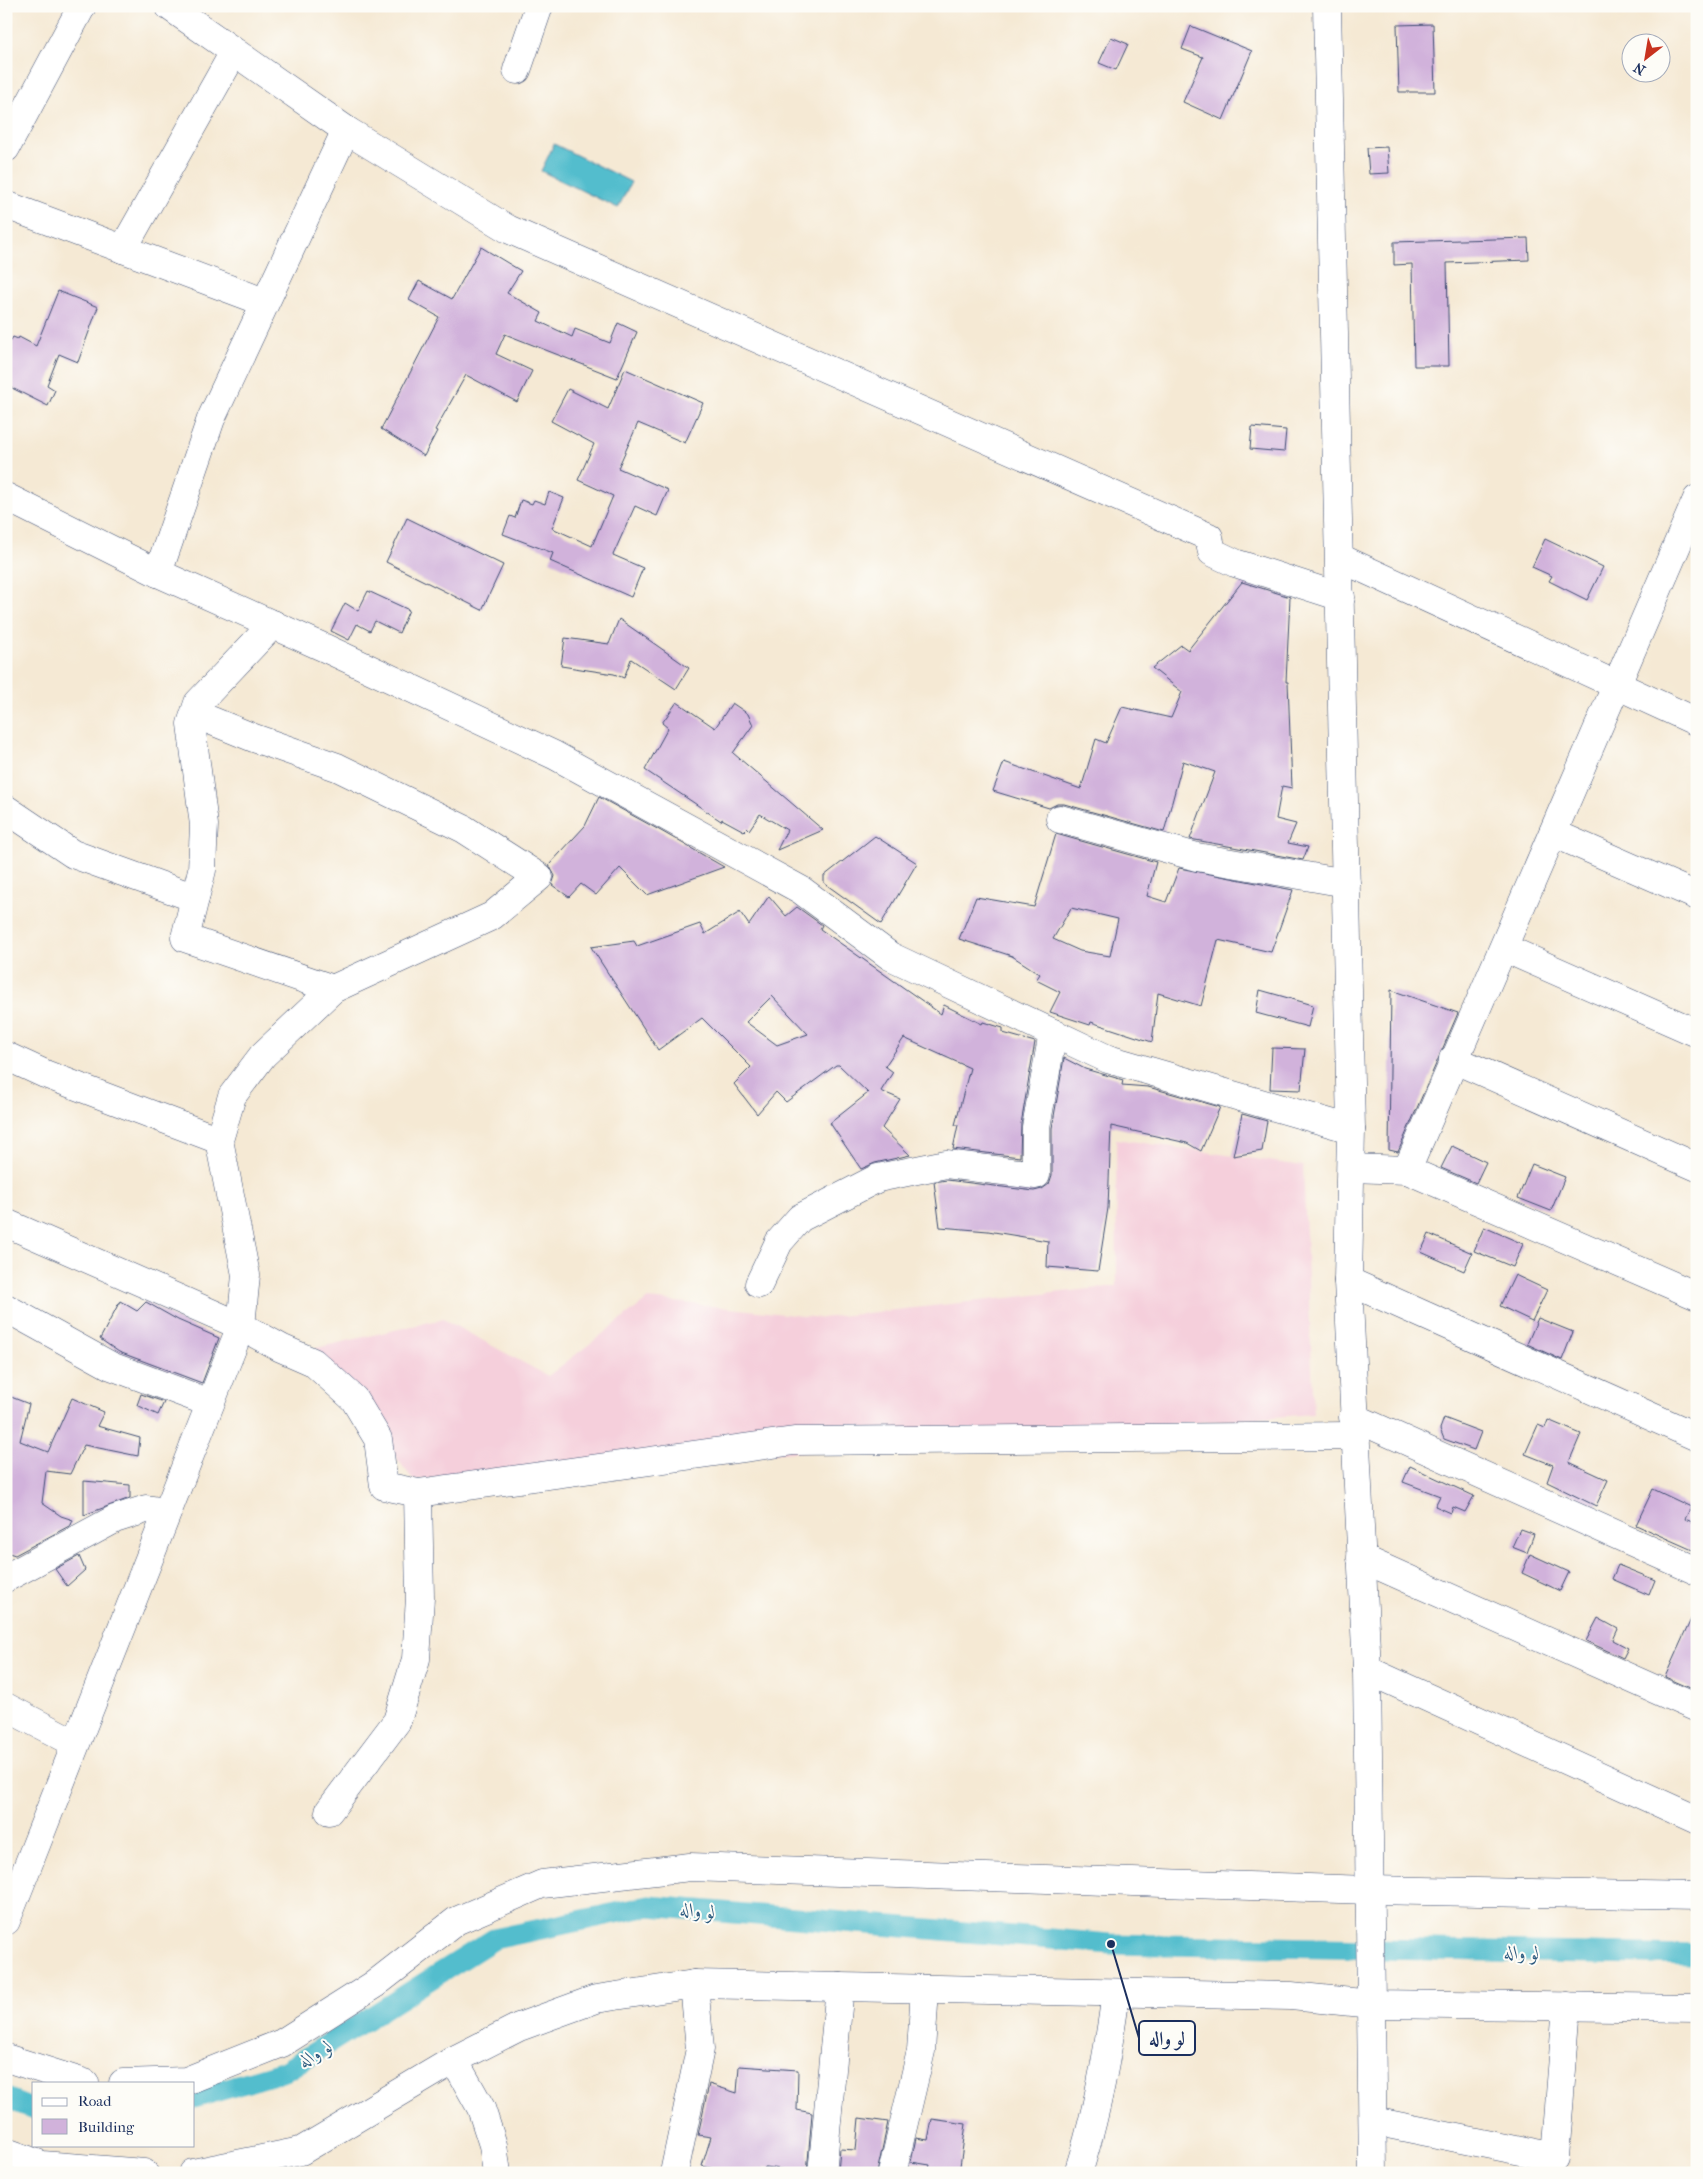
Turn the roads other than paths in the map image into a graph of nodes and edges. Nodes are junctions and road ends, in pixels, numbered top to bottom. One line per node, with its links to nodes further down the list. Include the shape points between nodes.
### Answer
1 (82, 6): 8 (street)
2 (169, 6): 5 (street)
3 (539, 6): 6 (street)
4 (1327, 6): 14 (street)
5 (234, 52): 7 (street); 10 (street)
6 (517, 70)
7 (346, 130): 11 (street); 16 (street, via 508,229 1209,537 1223,557)
8 (6, 148)
9 (6, 205): 10 (street)
10 (123, 249): 11 (street)
11 (264, 302): 15 (street, via 211,419)
12 (6, 497): 15 (street)
13 (1697, 499): 18 (street)
14 (1340, 558): 16 (street); 18 (street)
15 (158, 573): 17 (street)
16 (1341, 597): 24 (street)
17 (273, 624): 19 (street, via 198,703); 29 (street, via 554,755 801,890 890,956)
18 (1615, 685): 20 (street); 23 (street)
19 (195, 714): 26 (street, via 191,724 204,825 202,870); 28 (street, via 337,768 464,830 539,877 492,916)
20 (1697, 722)
21 (6, 809): 26 (street, via 73,854)
22 (1060, 820): 24 (street, via 1197,856)
23 (1553, 833): 25 (street); 27 (street)
24 (1346, 883): 33 (street)
25 (1697, 896)
26 (195, 898): 28 (street, via 185,938)
27 (1504, 948): 30 (street); 32 (street)
28 (333, 989): 34 (street, via 263,1055 232,1096)
29 (1053, 1033): 33 (street, via 1108,1059); 40 (street, via 1036,1127 1036,1175 946,1164 878,1178 800,1218 780,1242)
30 (1697, 1034)
31 (6, 1056): 34 (street)
32 (1453, 1059): 35 (street); 37 (street)
33 (1351, 1129): 36 (street)
34 (219, 1140): 43 (street)
35 (1697, 1167)
36 (1351, 1168): 37 (street); 39 (street)
37 (1407, 1170): 41 (street)
38 (6, 1223): 43 (street)
39 (1348, 1281): 45 (street); 46 (street)
40 (759, 1284)
41 (1697, 1296)
42 (6, 1308): 44 (street, via 111,1366)
43 (260, 1337): 44 (street); 47 (street, via 313,1362 354,1399 378,1439 384,1486)
44 (210, 1403): 48 (street)
45 (1353, 1427): 47 (street, via 794,1441); 49 (street); 50 (street)
46 (1697, 1437)
47 (418, 1493): 56 (street, via 420,1598 416,1658 397,1721)
48 (167, 1512): 51 (street, via 146,1509 115,1519); 55 (street)
49 (1361, 1558): 52 (street); 54 (street)
50 (1697, 1571)
51 (6, 1578)
52 (1367, 1670): 57 (street); 58 (street)
53 (6, 1707): 55 (street)
54 (1697, 1708)
55 (75, 1743): 60 (street)
56 (329, 1811)
57 (1697, 1820)
58 (1369, 1890): 59 (street); 65 (street); 71 (street, via 690,1867 542,1884 456,1921 375,1984 282,2043 186,2081)
59 (1697, 1896)
60 (6, 1921)
61 (694, 1984): 62 (street); 69 (street, via 596,1999 519,2027); 79 (street, via 700,2049)
62 (840, 1987): 63 (street); 80 (street)
63 (925, 1989): 64 (street); 81 (street, via 921,2051)
64 (1116, 1993): 65 (street, via 1291,1996); 82 (street, via 1108,2053)
65 (1372, 2004): 66 (street); 72 (street)
66 (1567, 2006): 67 (street); 72 (street, via 1555,2158)
67 (1697, 2008)
68 (6, 2058): 70 (street)
69 (454, 2060): 74 (street); 78 (street, via 481,2108 494,2145)
70 (82, 2082)
71 (154, 2082)
72 (1373, 2121): 83 (street)
73 (6, 2152): 75 (street)
74 (302, 2162): 77 (street)
75 (64, 2170): 76 (street)
76 (144, 2173)
77 (193, 2173)
78 (498, 2173)
79 (674, 2173)
80 (822, 2173)
81 (892, 2173)
82 (1078, 2173)
83 (1373, 2173)

